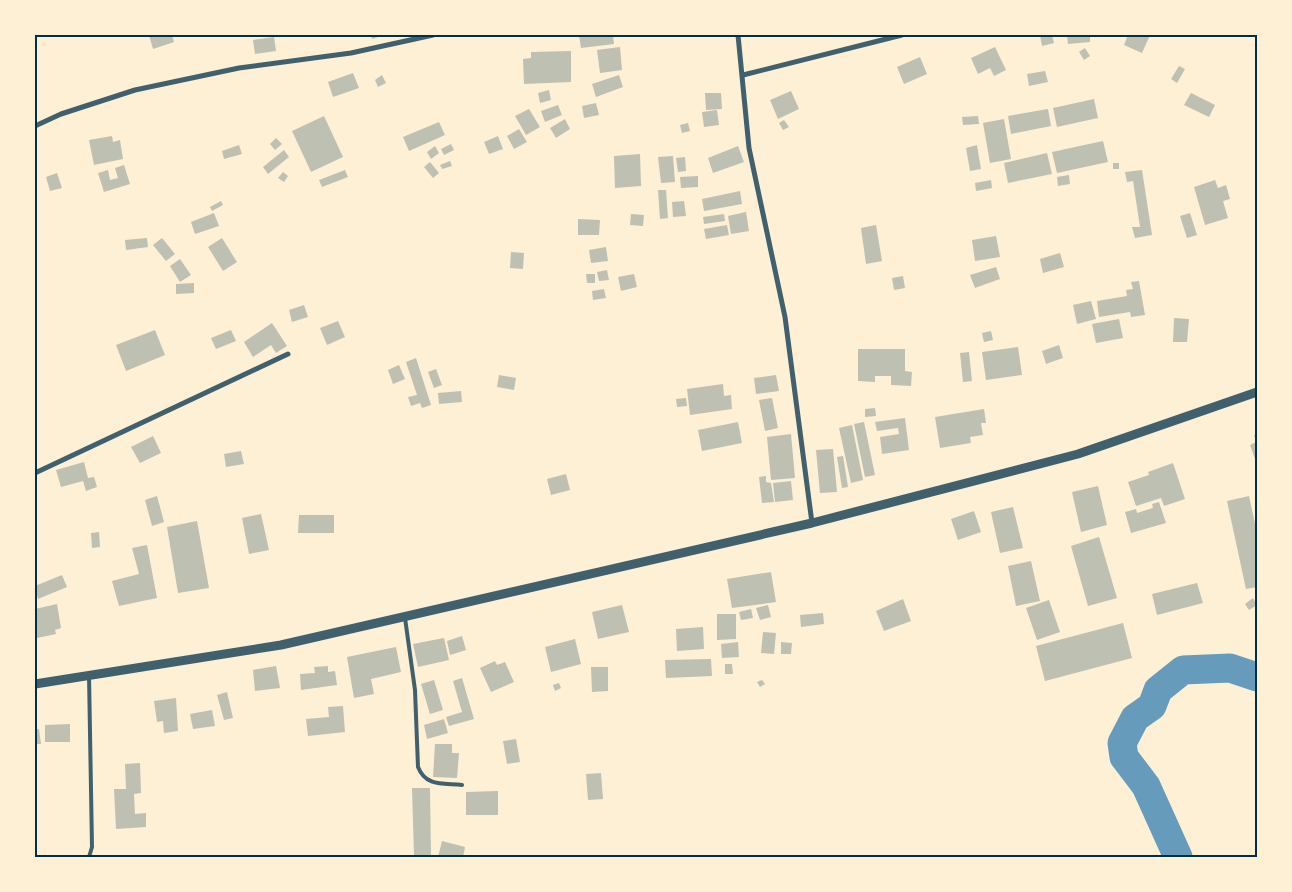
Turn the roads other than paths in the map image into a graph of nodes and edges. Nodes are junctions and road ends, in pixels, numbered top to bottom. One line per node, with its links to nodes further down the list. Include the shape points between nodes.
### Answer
1 (433, 35): 5 (street, via 350,53 239,68 134,90)
2 (738, 35): 4 (street)
3 (902, 35): 4 (street)
4 (743, 74): 9 (street, via 749,148 785,318)
5 (35, 126)
6 (288, 354): 8 (street)
7 (1257, 392): 9 (street, via 1078,454)
8 (35, 473)
9 (812, 523): 10 (street)
10 (405, 618): 11 (street, via 281,645); 13 (lane, via 415,690 418,768 422,778 429,782)
11 (89, 675): 12 (street); 14 (lane)
12 (35, 684)
13 (462, 785)
14 (90, 857)

